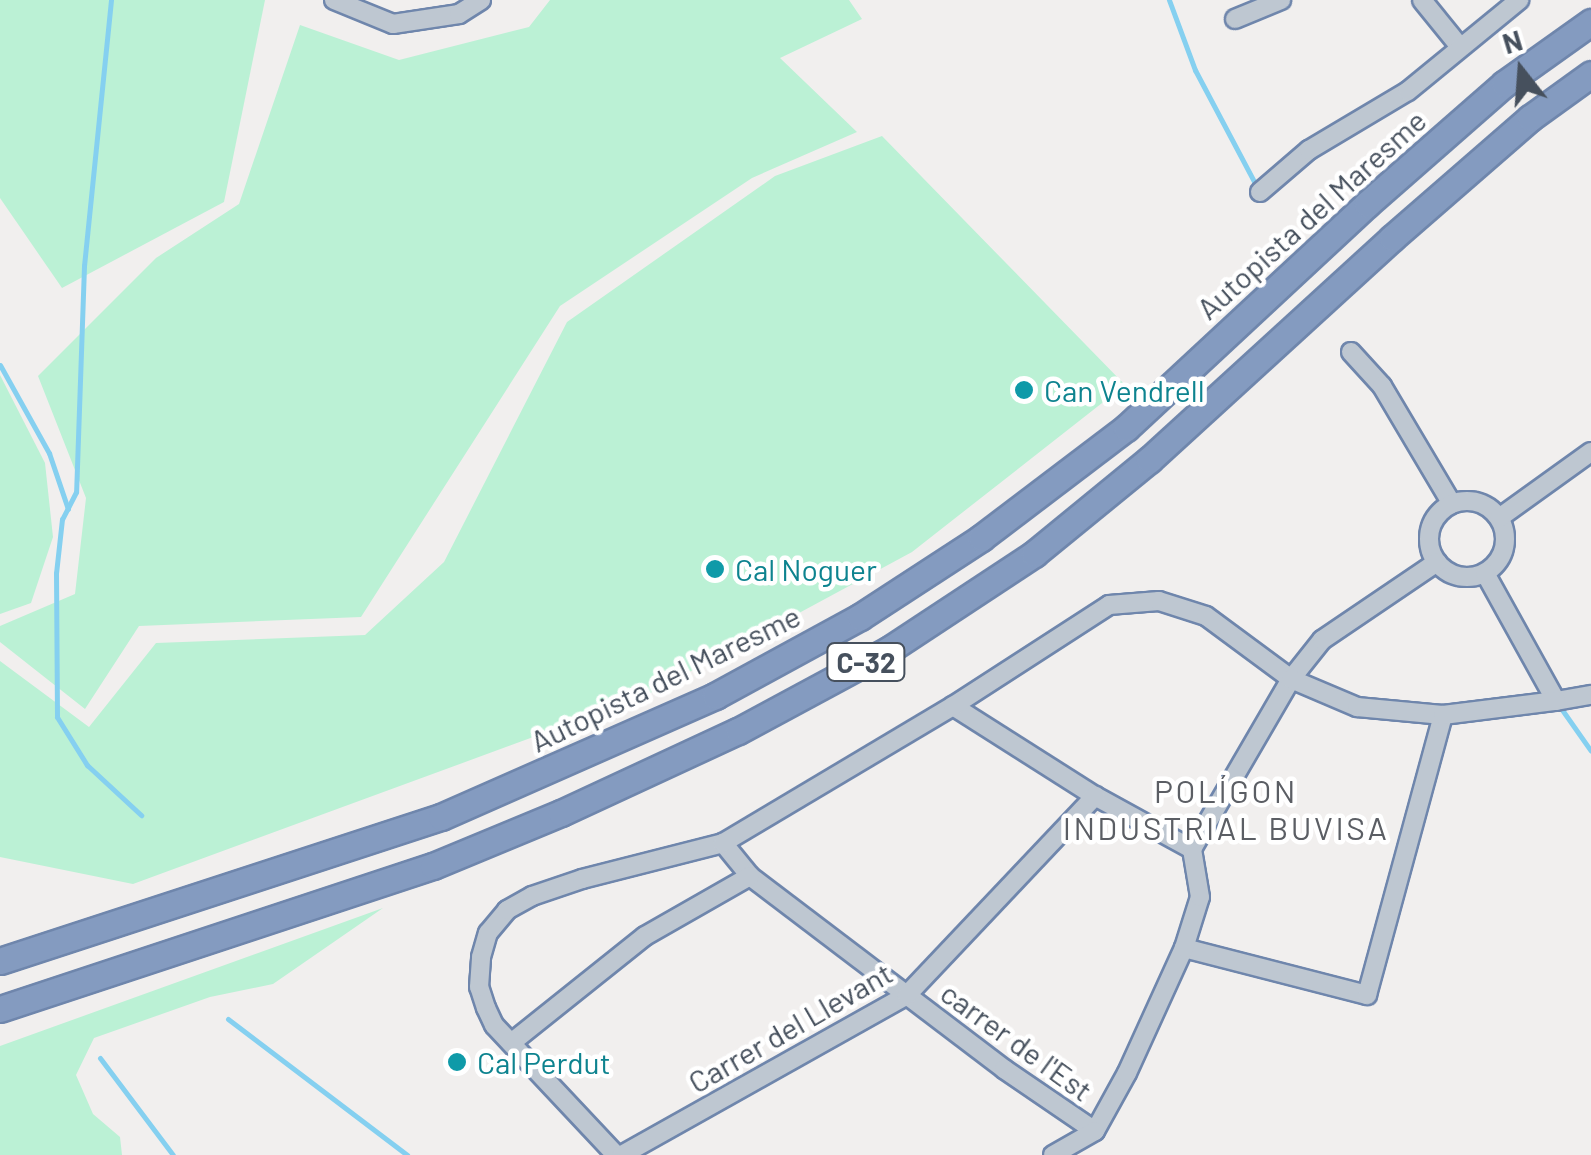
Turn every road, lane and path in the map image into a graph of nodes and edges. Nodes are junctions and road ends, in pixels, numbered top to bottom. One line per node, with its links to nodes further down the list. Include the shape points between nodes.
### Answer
1 (334, 0): 2 (street, via 393,24 459,14)
2 (482, 0)
3 (1280, 0): 6 (street)
4 (1422, 0): 8 (street)
5 (1519, 0): 8 (street)
6 (1235, 20)
7 (1591, 22): 27 (highway, Autopista del Maresme / C-32, via 1504,84 1366,204 1126,428 981,538 860,617 715,696 442,817)
8 (1460, 47): 10 (street, via 1408,91 1309,150)
9 (1591, 74): 29 (highway, C-32, via 1530,118 1149,460 1034,554 890,649 738,732 451,858)
10 (1260, 192)
11 (1351, 352): 13 (street, via 1382,386)
12 (1591, 452): 14 (street)
13 (1452, 504): 14 (street, via 1478,502); 15 (street, via 1430,530)
14 (1500, 518): 16 (street, via 1502,555)
15 (1437, 562): 16 (street, via 1459,576); 17 (street, via 1322,640)
16 (1485, 573): 19 (street)
17 (1291, 679): 20 (street, via 1206,616 1159,601 1109,605); 21 (street, via 1358,707); 24 (street)
18 (1591, 695): 19 (street)
19 (1556, 702): 21 (street)
20 (953, 706): 22 (street); 23 (street)
21 (1443, 715): 26 (street, via 1366,995)
22 (1095, 796): 24 (street); 28 (street, Carrer del Llevant)
23 (723, 844): 25 (street, carrer de l'Est); 30 (street, via 582,879 506,910 488,933 478,987 494,1025)
24 (1192, 849): 26 (street, via 1200,897)
25 (750, 876): 28 (street, carrer de l'Est); 30 (street, via 645,936)
26 (1184, 948): 31 (street)
27 (0, 962)
28 (907, 994): 31 (street, carrer de l'Est); 32 (street, Carrer del Llevant)
29 (0, 1009)
30 (511, 1043): 32 (street)
31 (1095, 1131): 33 (street)
32 (619, 1155)
33 (1053, 1155)

